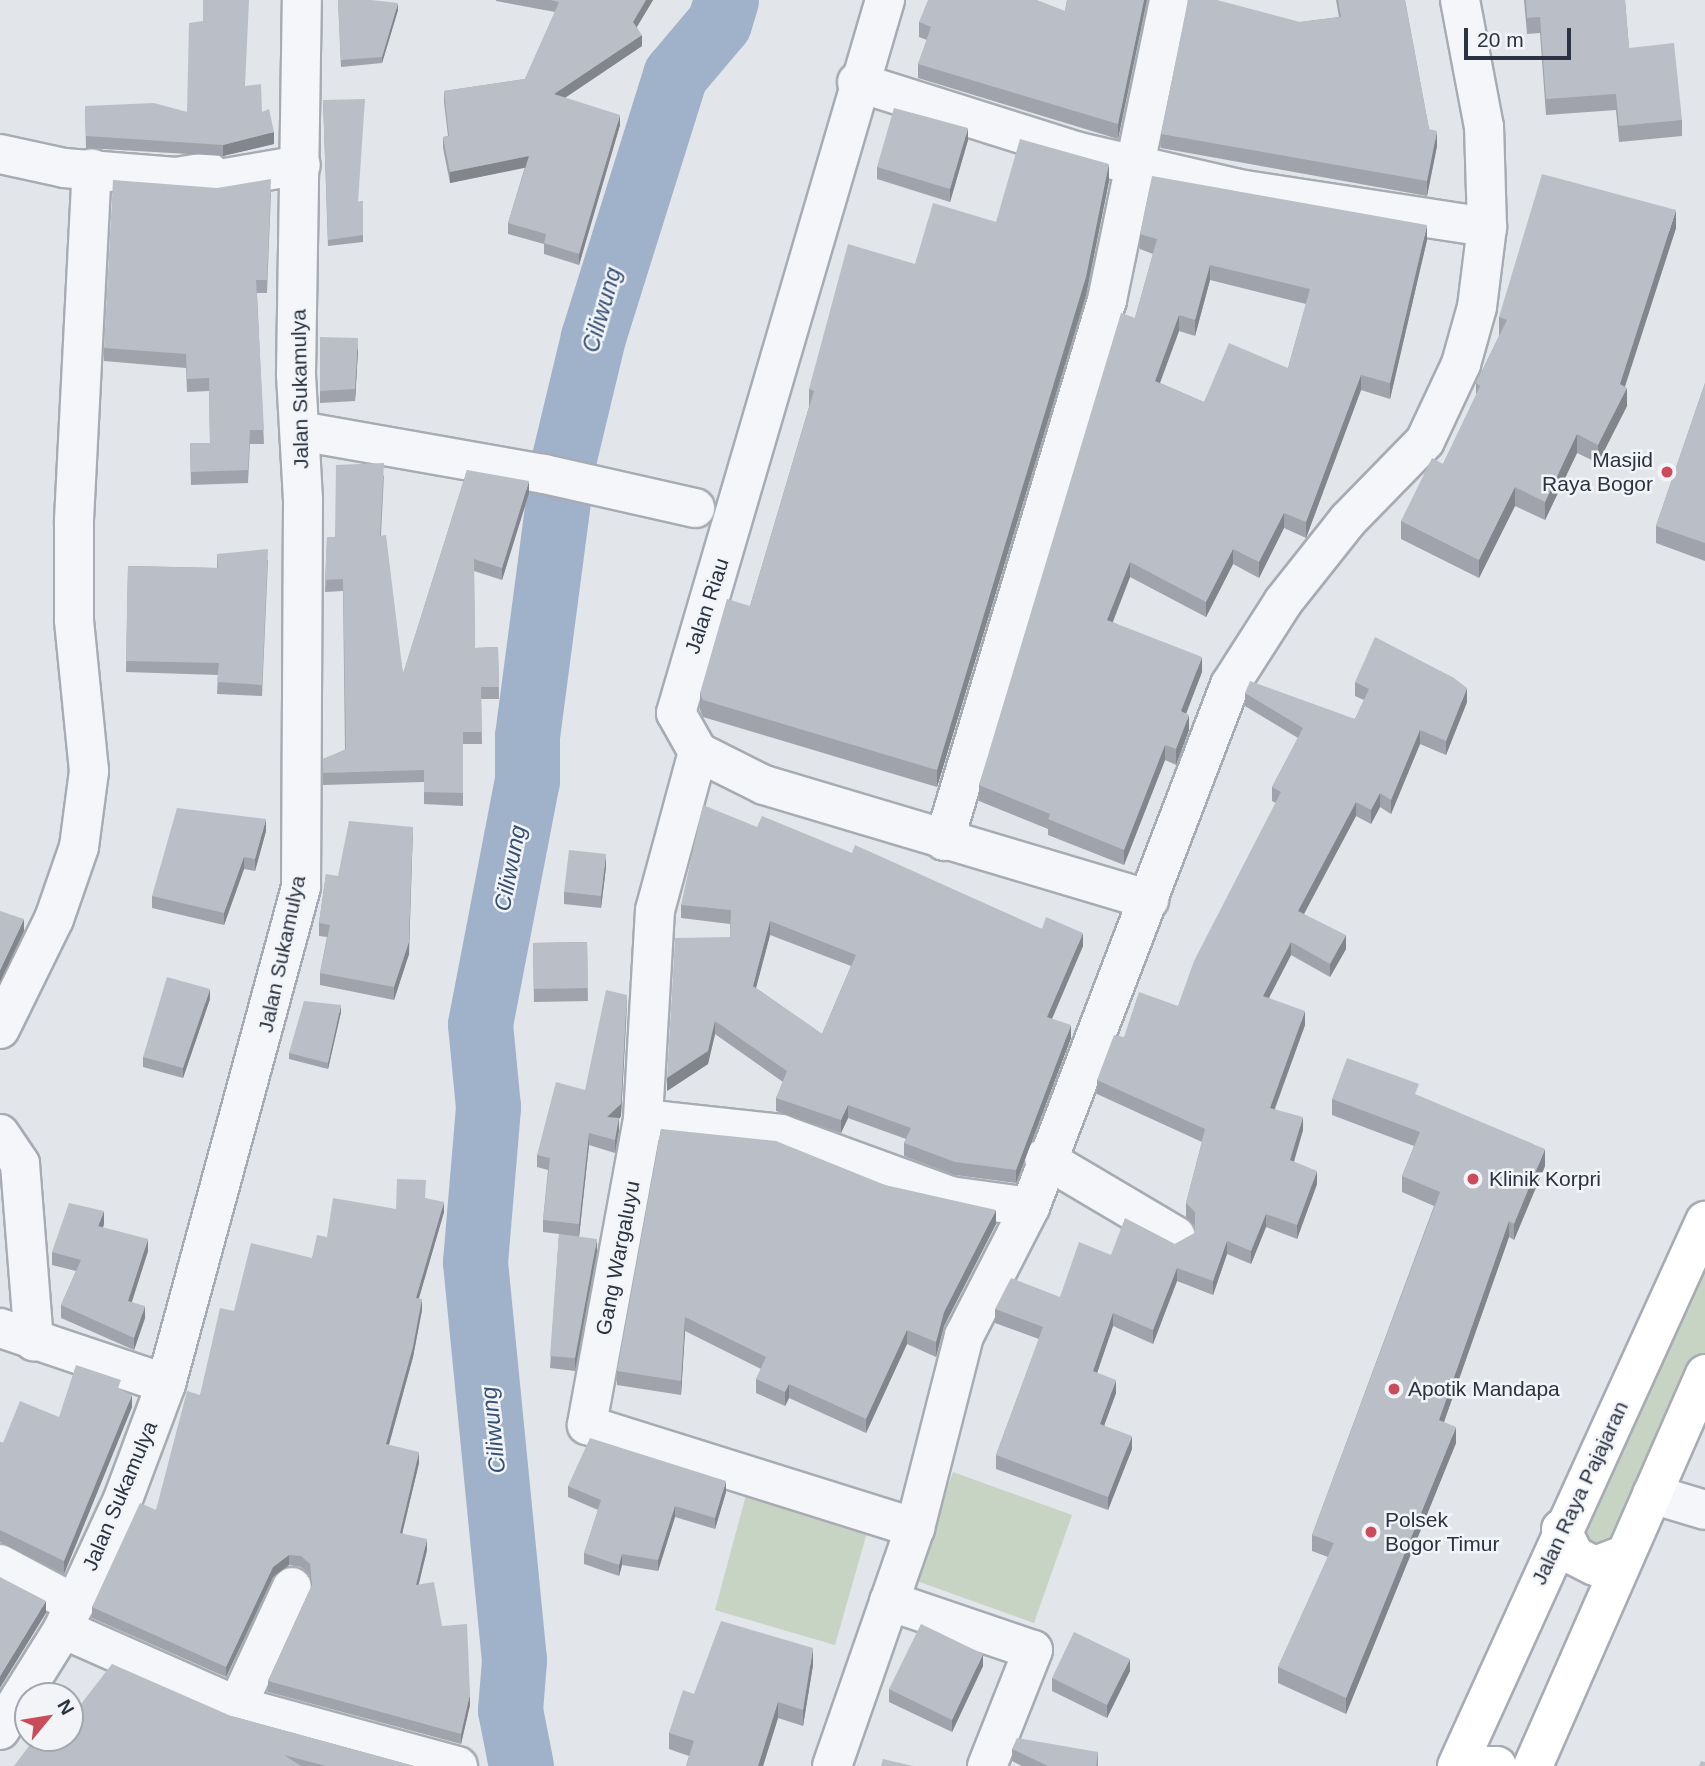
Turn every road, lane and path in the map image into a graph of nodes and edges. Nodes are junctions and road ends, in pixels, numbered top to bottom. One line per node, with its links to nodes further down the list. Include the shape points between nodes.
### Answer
1 (302, 0): 8 (street, Jalan Sukamulya)
2 (886, 0): 5 (street, Jalan Riau)
3 (1168, 0): 7 (street)
4 (1460, 0): 10 (street, via 1484,127)
5 (857, 82): 7 (street); 13 (street, Jalan Riau, via 803,290 677,697 683,733)
6 (0, 154): 9 (street)
7 (1133, 164): 10 (street, via 1244,190); 14 (street, via 1107,300)
8 (301, 165): 9 (street, via 214,180 209,172 176,177); 11 (street, Jalan Sukamulya)
9 (92, 168): 16 (street, via 74,520 74,620 89,771 75,859 54,919)
10 (1487, 227): 15 (street, via 1477,307 1442,409 1425,441 1348,520 1283,602 1230,685)
11 (300, 431): 12 (street, via 555,477); 25 (street, Jalan Sukamulya, via 301,887)
12 (695, 508)
13 (698, 752): 14 (street, via 764,785); 17 (street, Gang Wargaluyu, via 655,910)
14 (944, 841): 15 (street)
15 (1149, 900): 19 (street)
16 (0, 1029)
17 (643, 1119): 20 (street, via 780,1134 950,1196); 28 (street, Gang Wargaluyu, via 587,1425)
18 (0, 1134): 23 (street, via 20,1164)
19 (1044, 1157): 20 (street); 22 (street)
20 (1030, 1207): 28 (street, via 964,1336)
21 (1705, 1221): 29 (highway, Jalan Raya Pajajaran)
22 (1176, 1236)
23 (17, 1334): 25 (street)
24 (1705, 1374): 26 (highway)
25 (166, 1384): 34 (street, Jalan Sukamulya)
26 (1652, 1494): 27 (street); 30 (highway)
27 (1705, 1510)
28 (915, 1528): 33 (street)
29 (1561, 1529): 30 (highway, via 1575,1556 1595,1566); 40 (highway, Jalan Raya Pajajaran)
30 (1626, 1554): 43 (highway)
31 (0, 1564): 34 (street)
32 (292, 1587): 35 (street)
33 (889, 1601): 38 (street); 39 (street, via 1032,1650)
34 (69, 1616): 35 (street); 36 (street, Jalan Sukamulya)
35 (237, 1706): 37 (street)
36 (0, 1730)
37 (458, 1766)
38 (832, 1766)
39 (987, 1766)
40 (1457, 1766)
41 (1467, 1766): 42 (highway)
42 (1497, 1766)
43 (1534, 1766)

